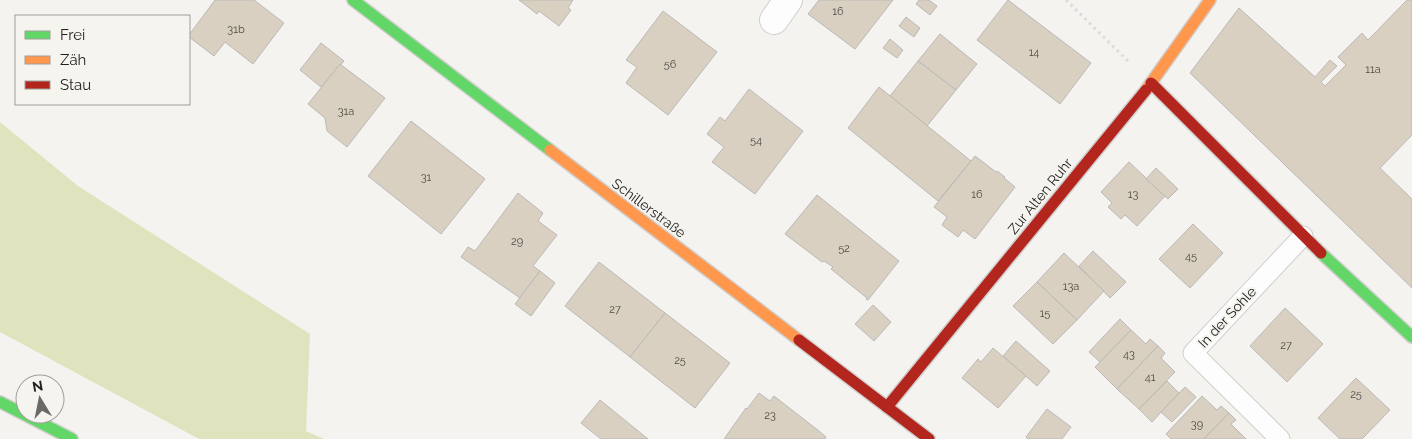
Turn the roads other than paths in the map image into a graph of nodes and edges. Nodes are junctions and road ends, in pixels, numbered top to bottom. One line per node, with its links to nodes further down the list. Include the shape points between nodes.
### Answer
1 (353, 0): 7 (main road, Schillerstraße)
2 (1210, 0): 3 (main road, Zur Alten Ruhr)
3 (1151, 83): 4 (main road); 7 (main road, Zur Alten Ruhr)
4 (1303, 236): 5 (main road); 10 (lane, In der Sohle, via 1193,353)
5 (1412, 337)
6 (0, 402): 8 (main road)
7 (887, 407): 9 (main road, Schillerstraße)
8 (72, 439)
9 (929, 439)
10 (1280, 439)

